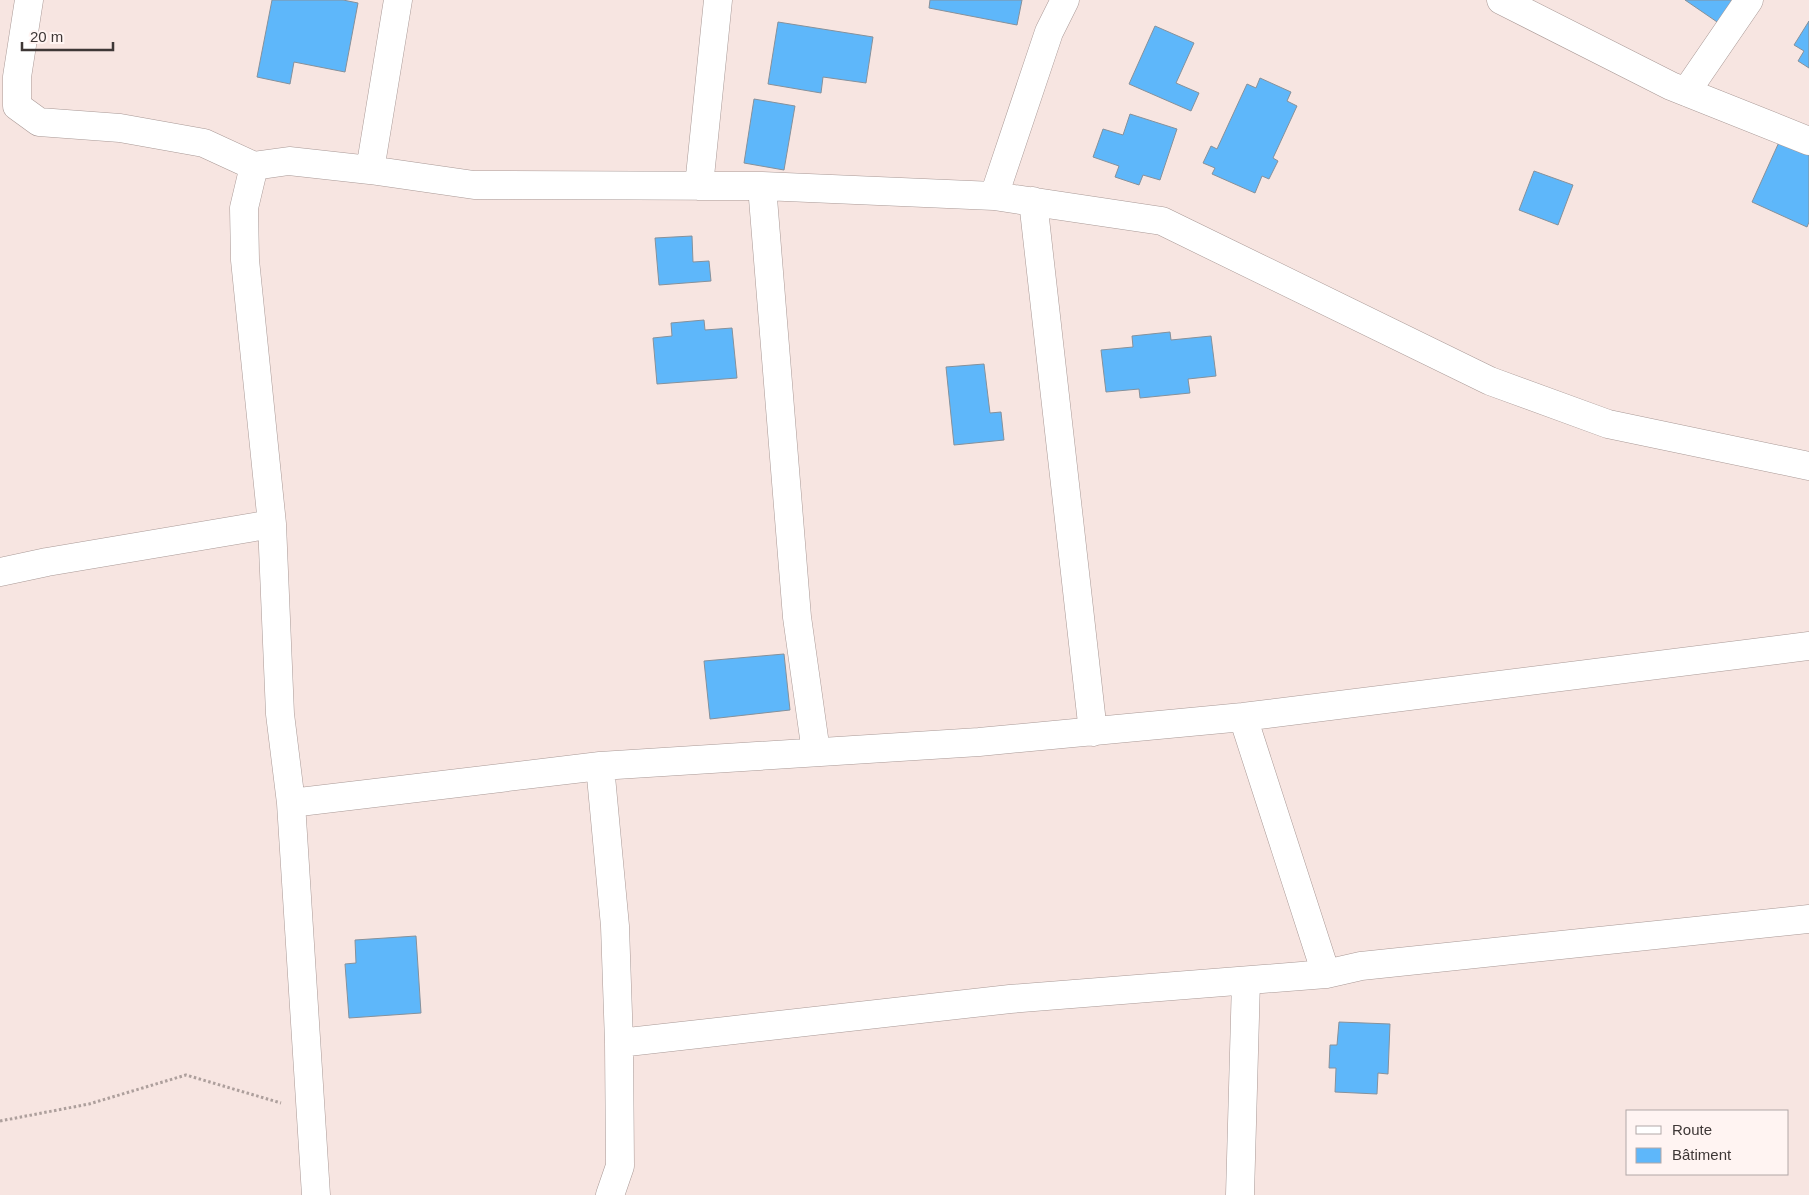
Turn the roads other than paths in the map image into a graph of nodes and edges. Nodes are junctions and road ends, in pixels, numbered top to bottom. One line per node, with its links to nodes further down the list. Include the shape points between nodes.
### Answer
1 (29, 0): 9 (street, via 17,77 17,106 39,122 120,128 204,143)
2 (398, 0): 10 (street)
3 (718, 0): 11 (street)
4 (1065, 0): 13 (street, via 1049,32)
5 (1501, 0): 7 (street)
6 (1749, 0): 7 (street)
7 (1686, 92): 8 (street)
8 (1809, 141)
9 (254, 166): 10 (street, via 289,161); 16 (street, via 244,208 245,260)
10 (370, 170): 11 (street, via 474,185)
11 (699, 186): 12 (street)
12 (762, 186): 13 (street); 21 (street, via 797,617)
13 (994, 196): 14 (street)
14 (1034, 202): 15 (street, via 1162,221 1490,381 1608,424); 20 (street)
15 (1809, 466)
16 (272, 524): 17 (street); 23 (street, via 280,714)
17 (0, 572)
18 (1809, 646): 19 (street)
19 (1243, 717): 20 (street); 25 (street)
20 (1093, 732): 21 (street)
21 (816, 752): 22 (street)
22 (600, 766): 23 (street); 27 (street, via 615,926)
23 (291, 803): 28 (street)
24 (1809, 919): 25 (street, via 1361,966)
25 (1326, 974): 26 (street)
26 (1246, 981): 27 (street, via 1010,1000); 30 (street)
27 (619, 1043): 29 (street, via 620,1166)
28 (316, 1195)
29 (610, 1195)
30 (1240, 1195)

